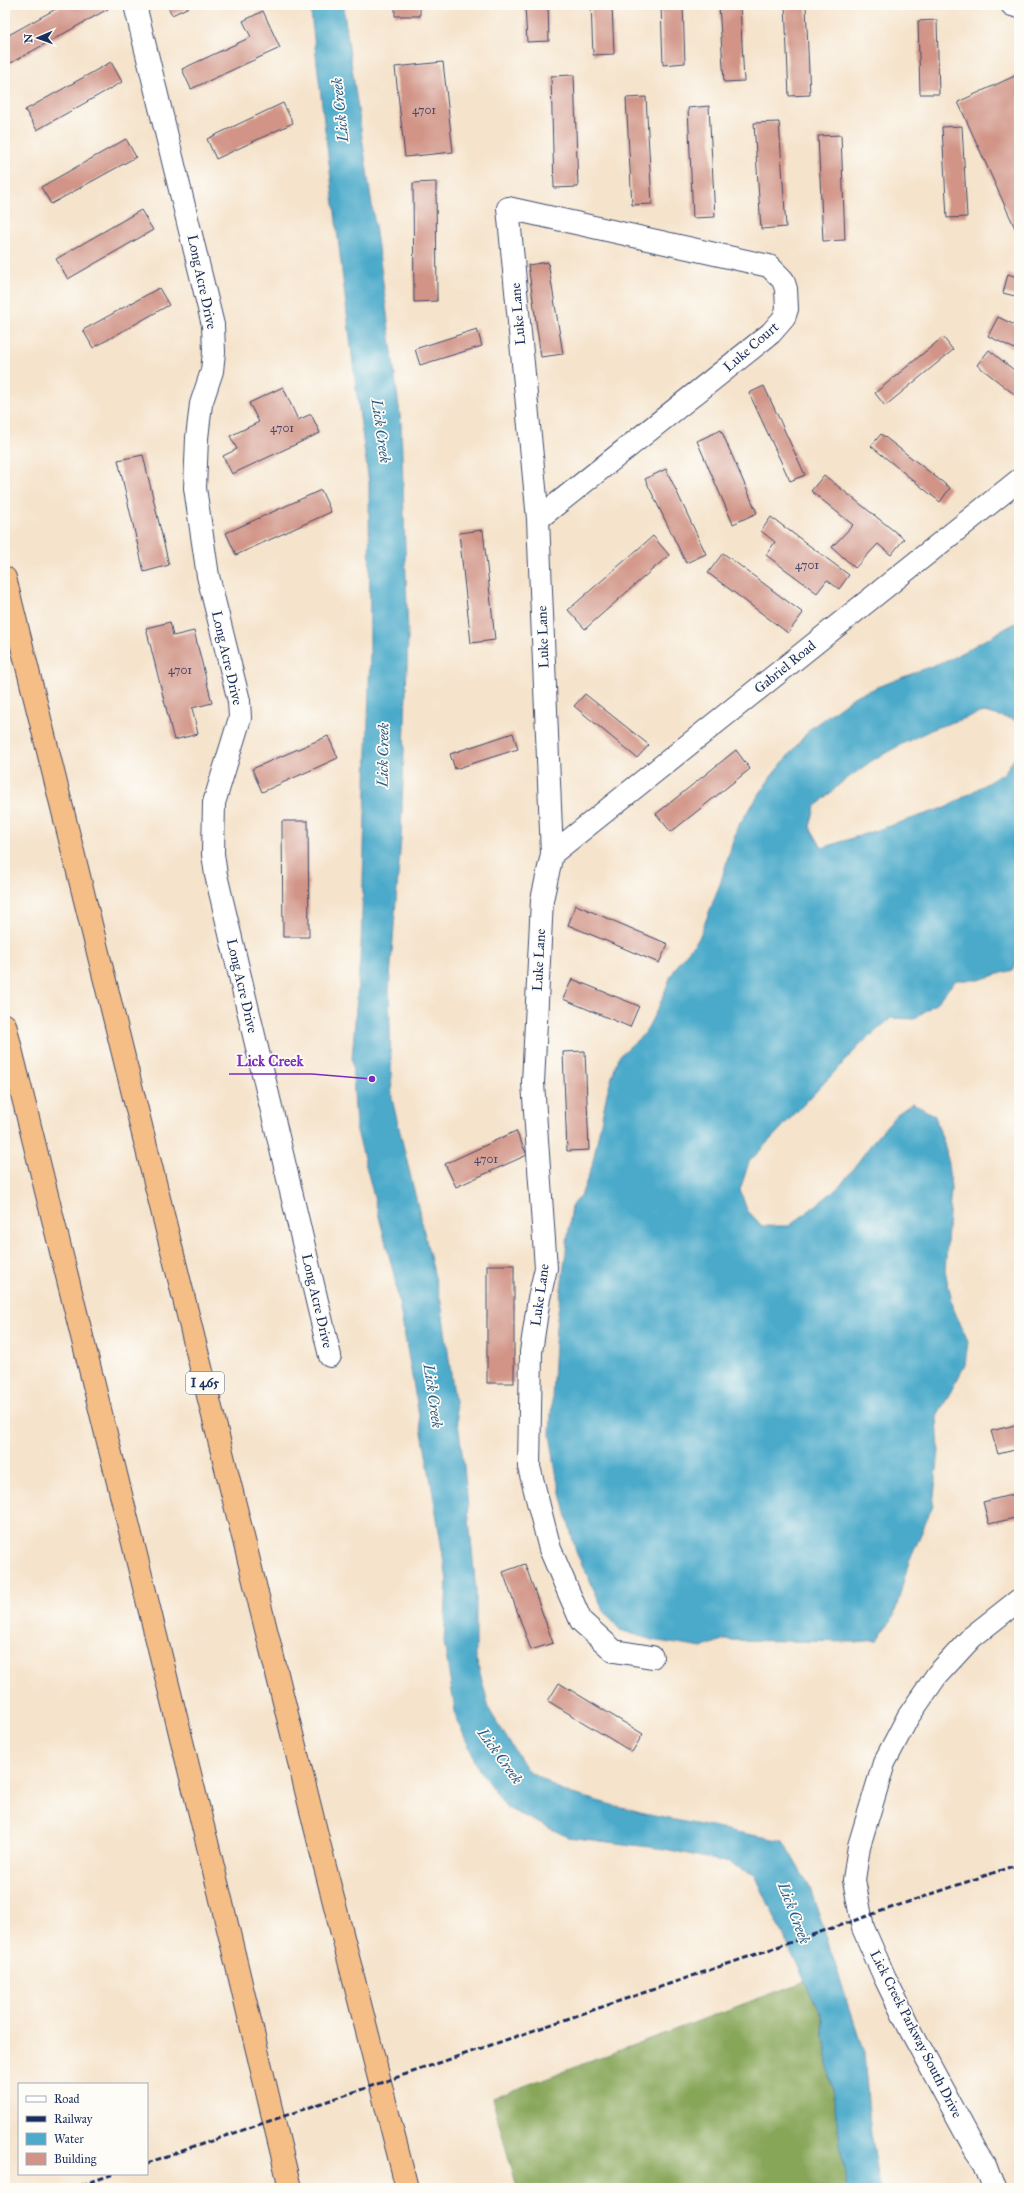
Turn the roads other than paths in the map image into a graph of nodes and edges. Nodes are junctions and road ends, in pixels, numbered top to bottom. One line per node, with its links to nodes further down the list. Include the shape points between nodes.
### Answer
1 (135, 5): 10 (street, Long Acre Drive, via 213,325 212,371 201,404 197,438 196,488 208,576 239,701 240,718 214,803 212,854)
2 (1012, 5): 3 (street)
3 (1019, 7)
4 (508, 208): 6 (street, Luke Lane); 6 (street, Luke Court, via 758,262 769,266 783,280 786,289 787,309 784,318 771,333)
5 (1019, 480): 8 (street, Gabriel Road)
6 (538, 518): 8 (street, Luke Lane)
7 (5, 578): 14 (highway, I 465)
8 (552, 854): 12 (street, Luke Lane, via 542,900 533,1083 546,1268 531,1352 529,1467 550,1549 581,1621 614,1651)
9 (5, 1025): 13 (highway)
10 (330, 1356)
11 (1019, 1600): 15 (street, Lick Creek Parkway South Drive, via 972,1637 926,1689 884,1764 859,1846 854,1880 863,1928 885,1978 914,2036 986,2164)
12 (652, 1656)
13 (290, 2188)
14 (407, 2188)
15 (994, 2188)

